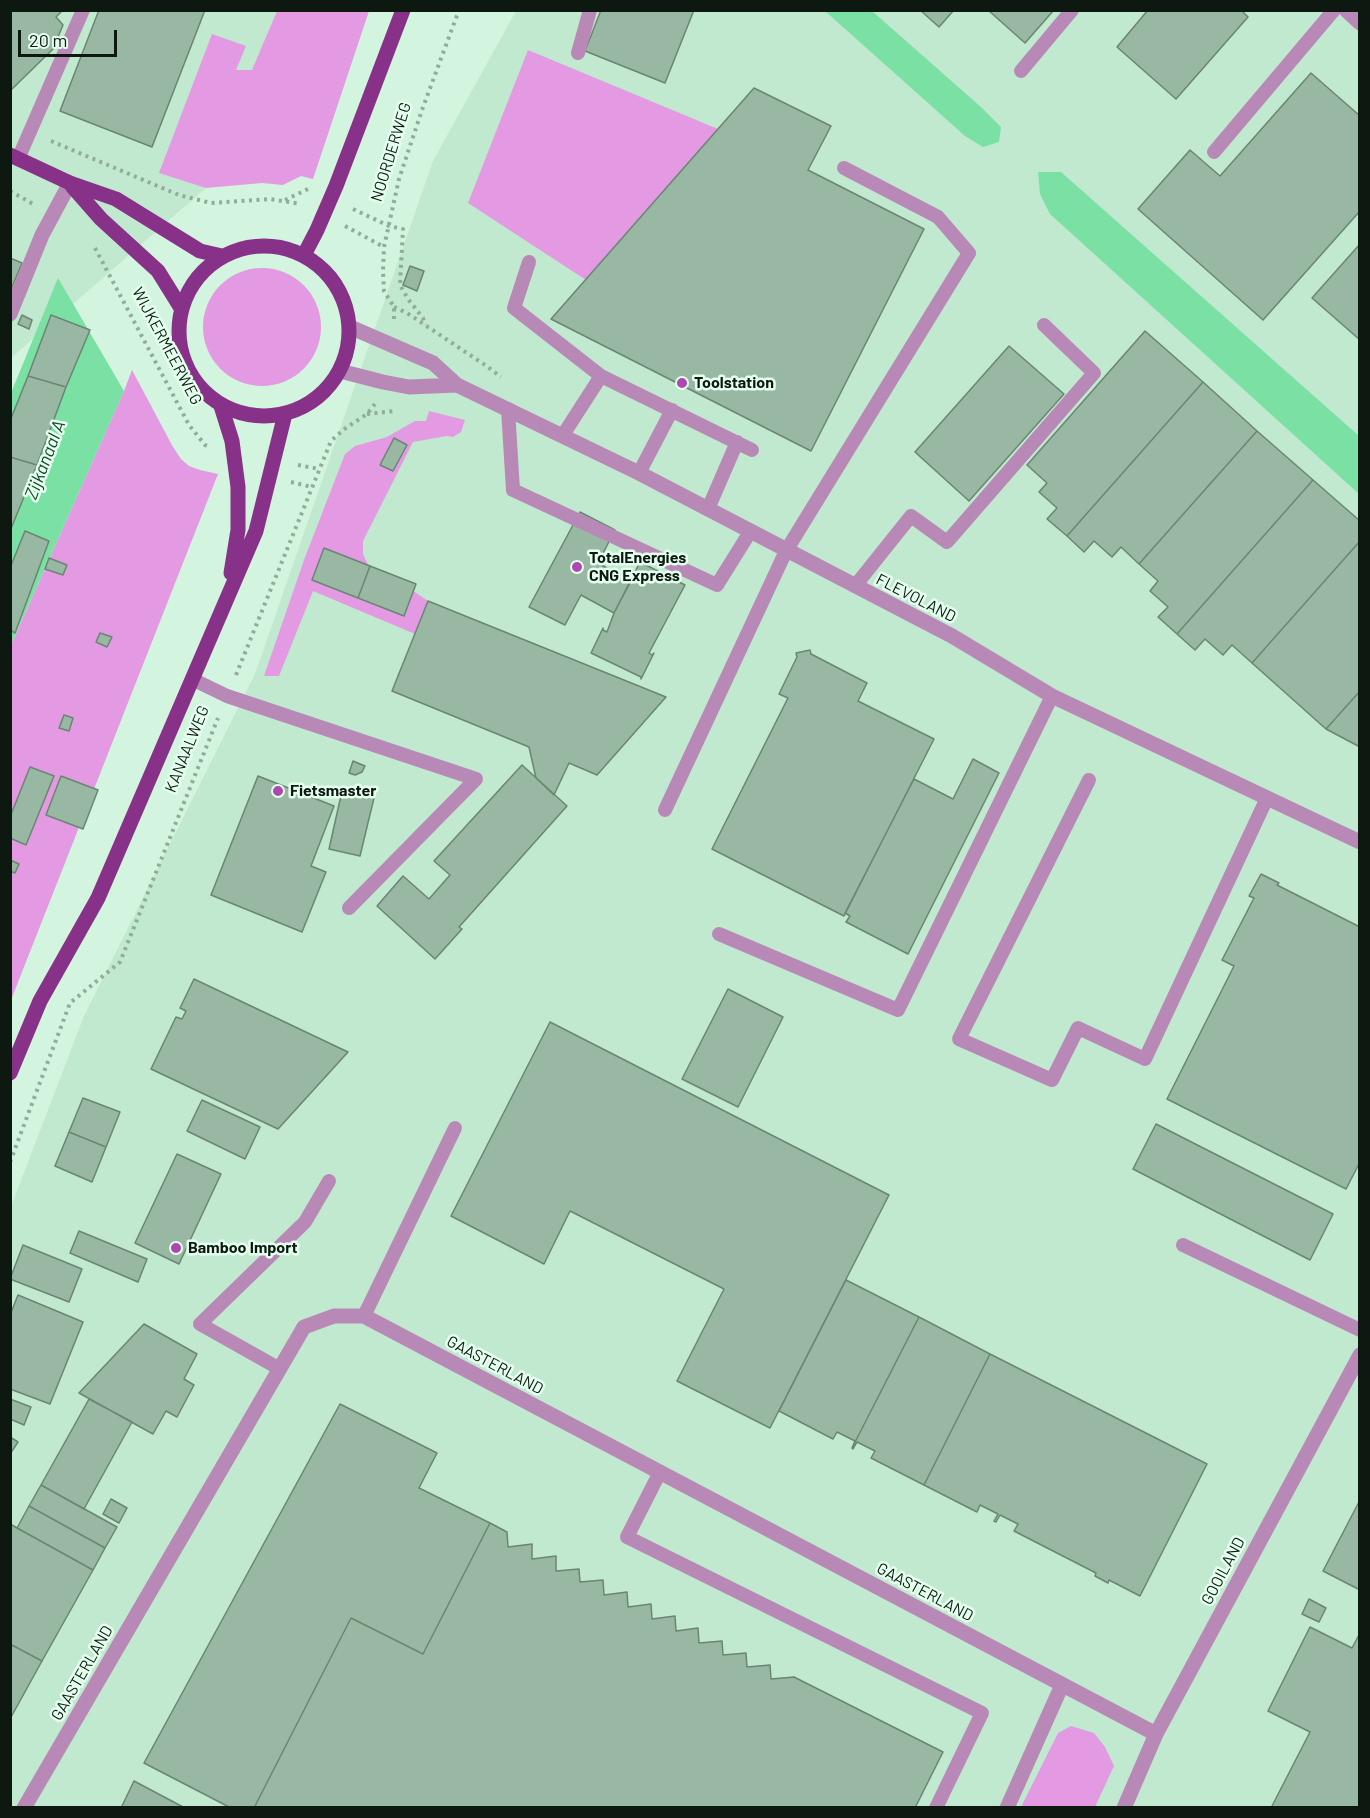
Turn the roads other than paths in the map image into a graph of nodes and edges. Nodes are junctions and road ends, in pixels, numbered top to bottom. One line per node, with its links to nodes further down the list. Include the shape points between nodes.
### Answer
1 (82, 10): 9 (lane, via 31,131)
2 (403, 10): 12 (main road, via 324,214)
3 (590, 10): 6 (lane)
4 (1072, 10): 7 (lane)
5 (1334, 10): 8 (lane)
6 (578, 53)
7 (1021, 71)
8 (1214, 152)
9 (14, 157): 11 (main road, WIJKERMEERWEG)
10 (844, 168): 32 (lane, via 938,217 969,253)
11 (70, 183): 13 (main road, WIJKERMEERWEG, via 116,199 200,250); 15 (main road, WIJKERMEERWEG, via 101,219 158,271); 16 (street, via 52,215)
12 (304, 255): 13 (main road, via 277,246 249,247); 18 (main road, via 337,285)
13 (222, 256): 15 (main road, via 190,287)
14 (530, 261): 20 (lane, via 514,308)
15 (181, 308): 22 (main road, via 178,330 189,374 203,392)
16 (10, 314)
17 (1044, 325): 33 (lane, via 1094,373 947,542 911,516)
18 (350, 327): 19 (main road, via 348,350); 21 (street, FLEVOLAND, via 433,363)
19 (340, 371): 21 (street, FLEVOLAND, via 409,387); 25 (main road, via 317,398)
20 (601, 376): 24 (lane); 26 (lane)
21 (457, 385): 23 (street, FLEVOLAND)
22 (221, 405): 25 (main road, via 241,414); 34 (main road, KANAALWEG, via 238,487 238,530)
23 (508, 409): 26 (street, FLEVOLAND); 31 (lane, via 513,490 717,585)
24 (672, 410): 27 (lane); 29 (lane)
25 (285, 414): 34 (main road, KANAALWEG, via 256,531)
26 (563, 435): 29 (street, FLEVOLAND)
27 (737, 442): 28 (lane); 30 (lane)
28 (752, 450)
29 (639, 473): 30 (street, FLEVOLAND)
30 (708, 509): 31 (street, FLEVOLAND)
31 (750, 532): 32 (street, FLEVOLAND)
32 (786, 551): 33 (street, FLEVOLAND); 39 (lane)
33 (855, 586): 36 (street, FLEVOLAND, via 952,636)
34 (227, 597): 35 (main road, KANAALWEG)
35 (192, 679): 41 (lane, via 227,696 476,779); 43 (main road, KANAALWEG, via 98,898 40,1001)
36 (1052, 696): 38 (street, FLEVOLAND); 42 (lane, via 898,1010)
37 (1089, 780): 38 (lane, via 959,1039 1052,1080 1078,1028 1145,1059)
38 (1267, 798): 40 (street, FLEVOLAND)
39 (665, 810)
40 (1359, 842)
41 (349, 908)
42 (719, 934)
43 (10, 1073)
44 (455, 1128): 47 (lane)
45 (329, 1181): 50 (lane, via 304,1222 200,1324)
46 (1183, 1245): 48 (lane)
47 (364, 1316): 50 (street, GAASTERLAND, via 334,1316 304,1327); 51 (street, GAASTERLAND)
48 (1359, 1330)
49 (1359, 1355): 53 (street, GOOILAND)
50 (280, 1368): 54 (street, GAASTERLAND)
51 (660, 1472): 52 (street, GAASTERLAND); 55 (lane, via 627,1537 982,1713)
52 (1062, 1684): 53 (street, GAASTERLAND); 56 (street)
53 (1156, 1734): 57 (street, GOOILAND)
54 (24, 1808)
55 (936, 1808)
56 (1007, 1808)
57 (1124, 1808)

